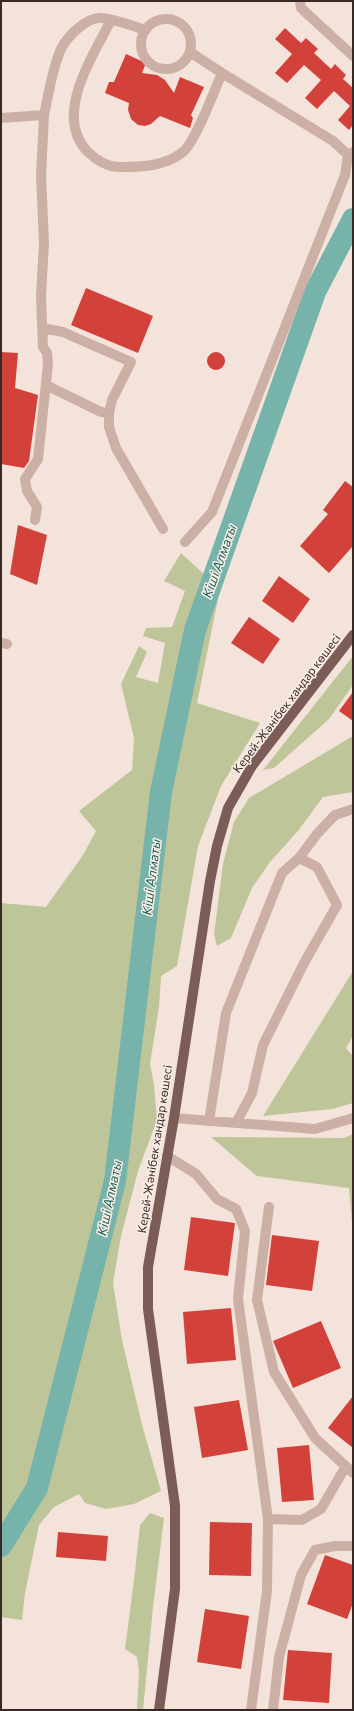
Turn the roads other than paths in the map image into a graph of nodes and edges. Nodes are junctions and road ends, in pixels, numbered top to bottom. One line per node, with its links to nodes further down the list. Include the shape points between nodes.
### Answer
1 (300, 1): 5 (street, via 302,8)
2 (111, 20): 3 (street); 6 (street, via 77,91 74,107 74,126 80,143 95,160 118,167 142,167 164,163 184,151 196,134); 7 (street, via 91,19 78,28 62,48)
3 (146, 30): 4 (street, via 158,21 166,20 180,24 189,37); 4 (street, via 142,38 142,50 148,62 155,67 172,69 186,60)
4 (190, 52): 6 (street)
5 (353, 56)
6 (222, 73): 9 (street, via 334,141)
7 (44, 115): 8 (street); 10 (street, via 41,176 44,243)
8 (1, 118)
9 (350, 154): 15 (street, via 346,175 212,512)
10 (42, 328): 11 (street, via 43,347 47,353 48,364); 12 (street, via 63,332 131,362 112,400)
11 (46, 386): 12 (street, via 101,412); 13 (street, via 38,459 25,479 27,491 37,507)
12 (109, 412): 14 (street, via 109,427 116,448)
13 (35, 520)
14 (163, 528)
15 (185, 542)
16 (353, 635): 19 (main road, Керей-Жәнібек хандар көшесі, via 252,766 228,808 210,881)
17 (353, 809): 18 (street, via 335,815)
18 (299, 858): 21 (street, via 282,873 226,1013); 22 (street, via 317,867 336,905 263,1045 252,1093)
19 (174, 1118): 21 (street); 23 (main road, Керей-Жәнібек хандар көшесі)
20 (353, 1118): 22 (street, via 315,1129)
21 (209, 1121): 22 (street)
22 (236, 1123)
23 (167, 1156): 26 (street, via 196,1174 217,1199 236,1209 245,1231 238,1299); 28 (main road, Керей-Жәнібек хандар көшесі, via 148,1267 148,1309 175,1506 175,1589)
24 (269, 1207): 25 (street, via 257,1300 274,1372 315,1438)
25 (349, 1469): 26 (street, via 320,1509 302,1520)
26 (268, 1519): 29 (street, via 267,1591)
27 (353, 1546): 30 (street, via 315,1550 301,1575 279,1657)
28 (159, 1710)
29 (251, 1710)
30 (273, 1710)

